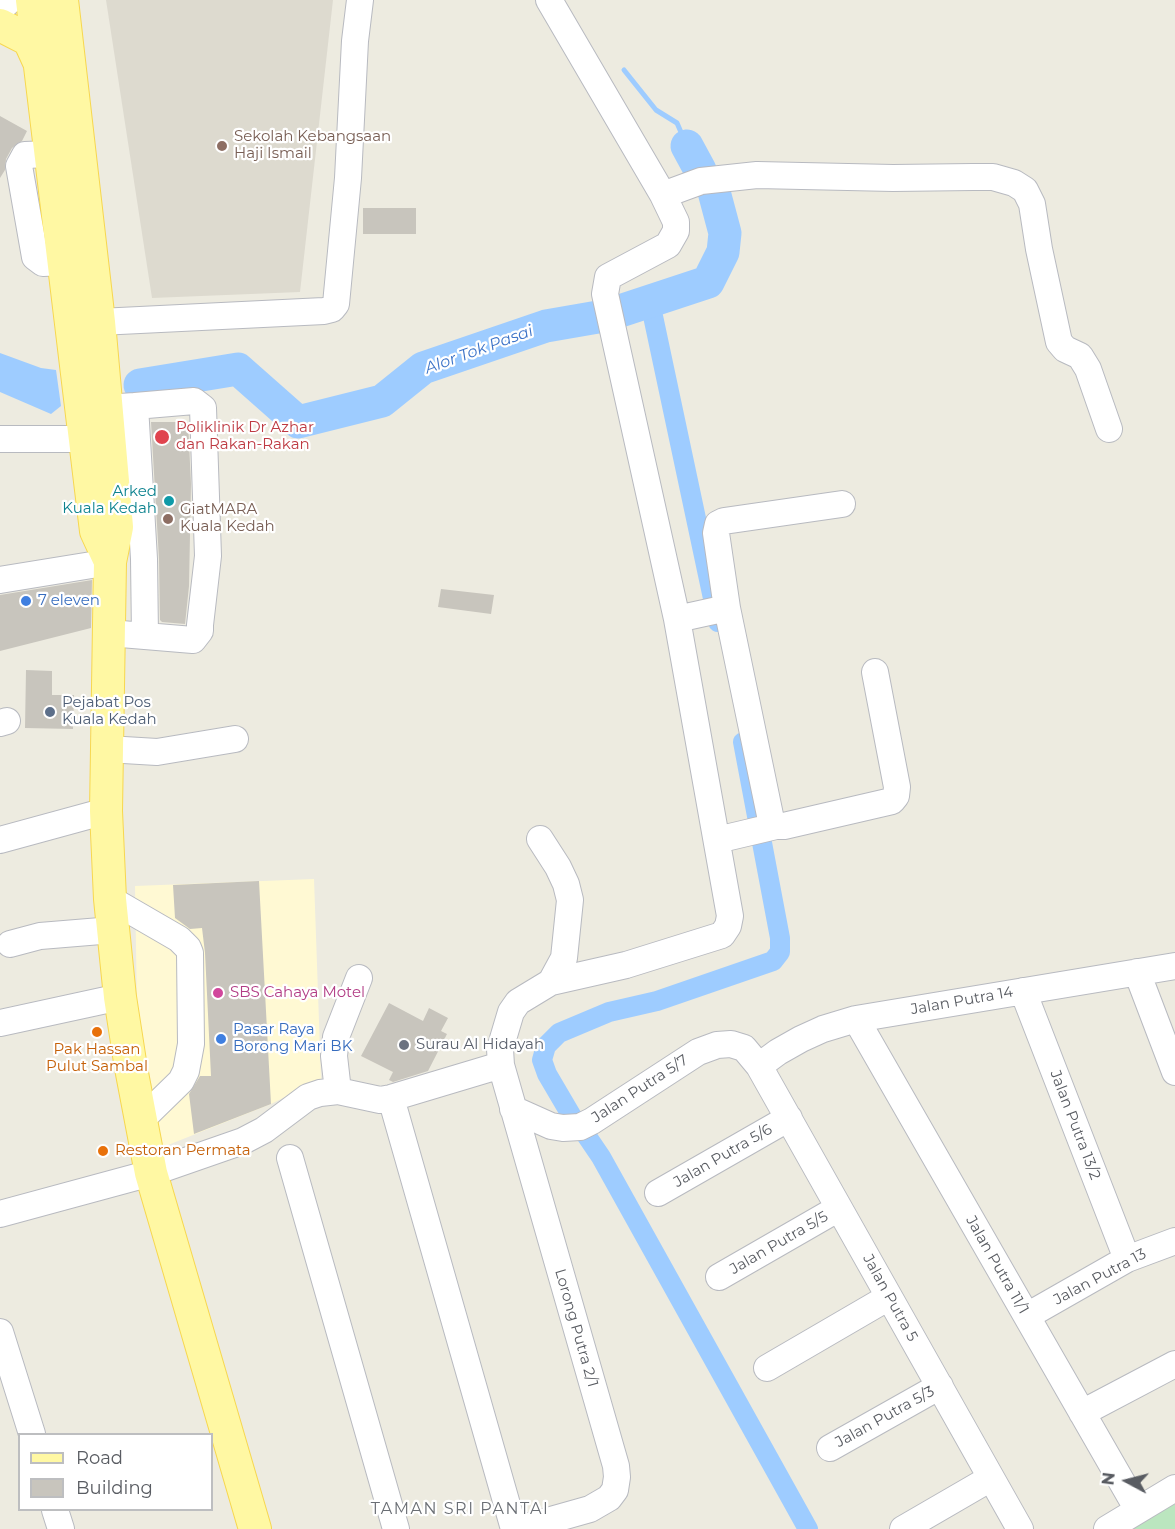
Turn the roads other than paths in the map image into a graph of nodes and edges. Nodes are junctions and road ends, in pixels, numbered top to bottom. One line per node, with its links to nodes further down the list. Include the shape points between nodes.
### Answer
1 (10, 0): 6 (street)
2 (32, 0): 8 (main road)
3 (62, 0): 10 (main road)
4 (360, 0): 10 (street, via 348,178 336,304 332,309)
5 (549, 0): 9 (street)
6 (0, 9)
7 (0, 25): 8 (main road, via 29,40)
8 (39, 62): 14 (main road)
9 (663, 195): 12 (street, via 701,181 757,175 993,177 1014,183 1025,190 1032,204 1059,342 1080,356 1089,369); 19 (street, via 675,222 673,239 662,249 608,277 604,288)
10 (99, 322): 11 (main road)
11 (122, 407): 16 (main road, via 117,527); 21 (street, via 143,526); 21 (street, via 194,401 203,411 208,556 200,631 193,640)
12 (1109, 429)
13 (0, 439): 14 (street)
14 (85, 439): 16 (main road, via 96,531)
15 (842, 504): 18 (street, via 718,524)
16 (110, 561): 17 (street); 20 (main road)
17 (0, 580)
18 (719, 609): 19 (street); 26 (street, via 771,819)
19 (677, 619): 29 (street)
20 (109, 633): 21 (street); 24 (main road)
21 (145, 636)
22 (875, 672): 26 (street, via 896,796 892,801)
23 (235, 739): 24 (street, via 157,752)
24 (107, 749): 25 (main road)
25 (106, 811): 28 (street); 30 (main road)
26 (761, 829): 29 (street)
27 (540, 839): 36 (street, via 558,867 570,900 564,958)
28 (0, 840)
29 (717, 840): 36 (street, via 730,916 722,935 626,965)
30 (111, 899): 31 (main road); 48 (street, via 179,939 190,953 188,1065 181,1081)
31 (113, 930): 32 (street, via 40,936); 38 (main road)
32 (10, 944)
33 (1175, 966): 34 (street, Jalan Putra 14)
34 (1137, 972): 37 (street, Jalan Putra 14); 43 (street)
35 (359, 978): 44 (street, via 336,1037)
36 (551, 982): 41 (street, via 518,1002 511,1012 500,1049)
37 (1023, 991): 39 (street, Jalan Putra 14); 55 (street, Jalan Putra 13/2)
38 (120, 997): 40 (street); 48 (main road)
39 (856, 1019): 42 (street, Jalan Putra 14, via 823,1029); 58 (street, Jalan Putra 11/1)
40 (0, 1023)
41 (501, 1065): 45 (street); 46 (street, Lorong Putra 2/1)
42 (759, 1066): 46 (street, Jalan Putra 5/7, via 744,1048 717,1045 698,1052 580,1127 551,1126); 47 (street, Jalan Putra 5)
43 (1175, 1072)
44 (338, 1091): 45 (street, via 380,1100); 50 (street, via 308,1097 243,1141)
45 (391, 1098): 73 (street)
46 (513, 1109): 74 (street, Lorong Putra 2/1, via 617,1477 609,1498 590,1509)
47 (789, 1118): 51 (street, Jalan Putra 5/6); 52 (street, Jalan Putra 5)
48 (140, 1121): 50 (main road)
49 (290, 1158): 72 (street)
50 (151, 1173): 53 (street); 71 (main road)
51 (658, 1193)
52 (839, 1208): 56 (street, Jalan Putra 5/5); 57 (street, Jalan Putra 5)
53 (0, 1214)
54 (1175, 1241): 55 (street, Jalan Putra 13)
55 (1127, 1260): 58 (street, Jalan Putra 13)
56 (719, 1277)
57 (889, 1297): 61 (street); 62 (street, Jalan Putra 5)
58 (1027, 1316): 63 (street, Jalan Putra 11/1)
59 (0, 1332): 64 (street)
60 (1175, 1364): 63 (street)
61 (766, 1368)
62 (940, 1386): 65 (street, Jalan Putra 5/3); 66 (street, Jalan Putra 5)
63 (1082, 1413): 68 (street, Jalan Putra 11/1)
64 (32, 1433)
65 (830, 1448)
66 (991, 1478): 75 (street); 76 (street, Jalan Putra 5)
67 (1175, 1488): 68 (street)
68 (1138, 1510): 77 (street)
69 (56, 1511): 70 (street)
70 (61, 1529)
71 (255, 1529)
72 (396, 1529)
73 (514, 1529)
74 (519, 1529)
75 (903, 1529)
76 (1020, 1529)
77 (1107, 1529)

